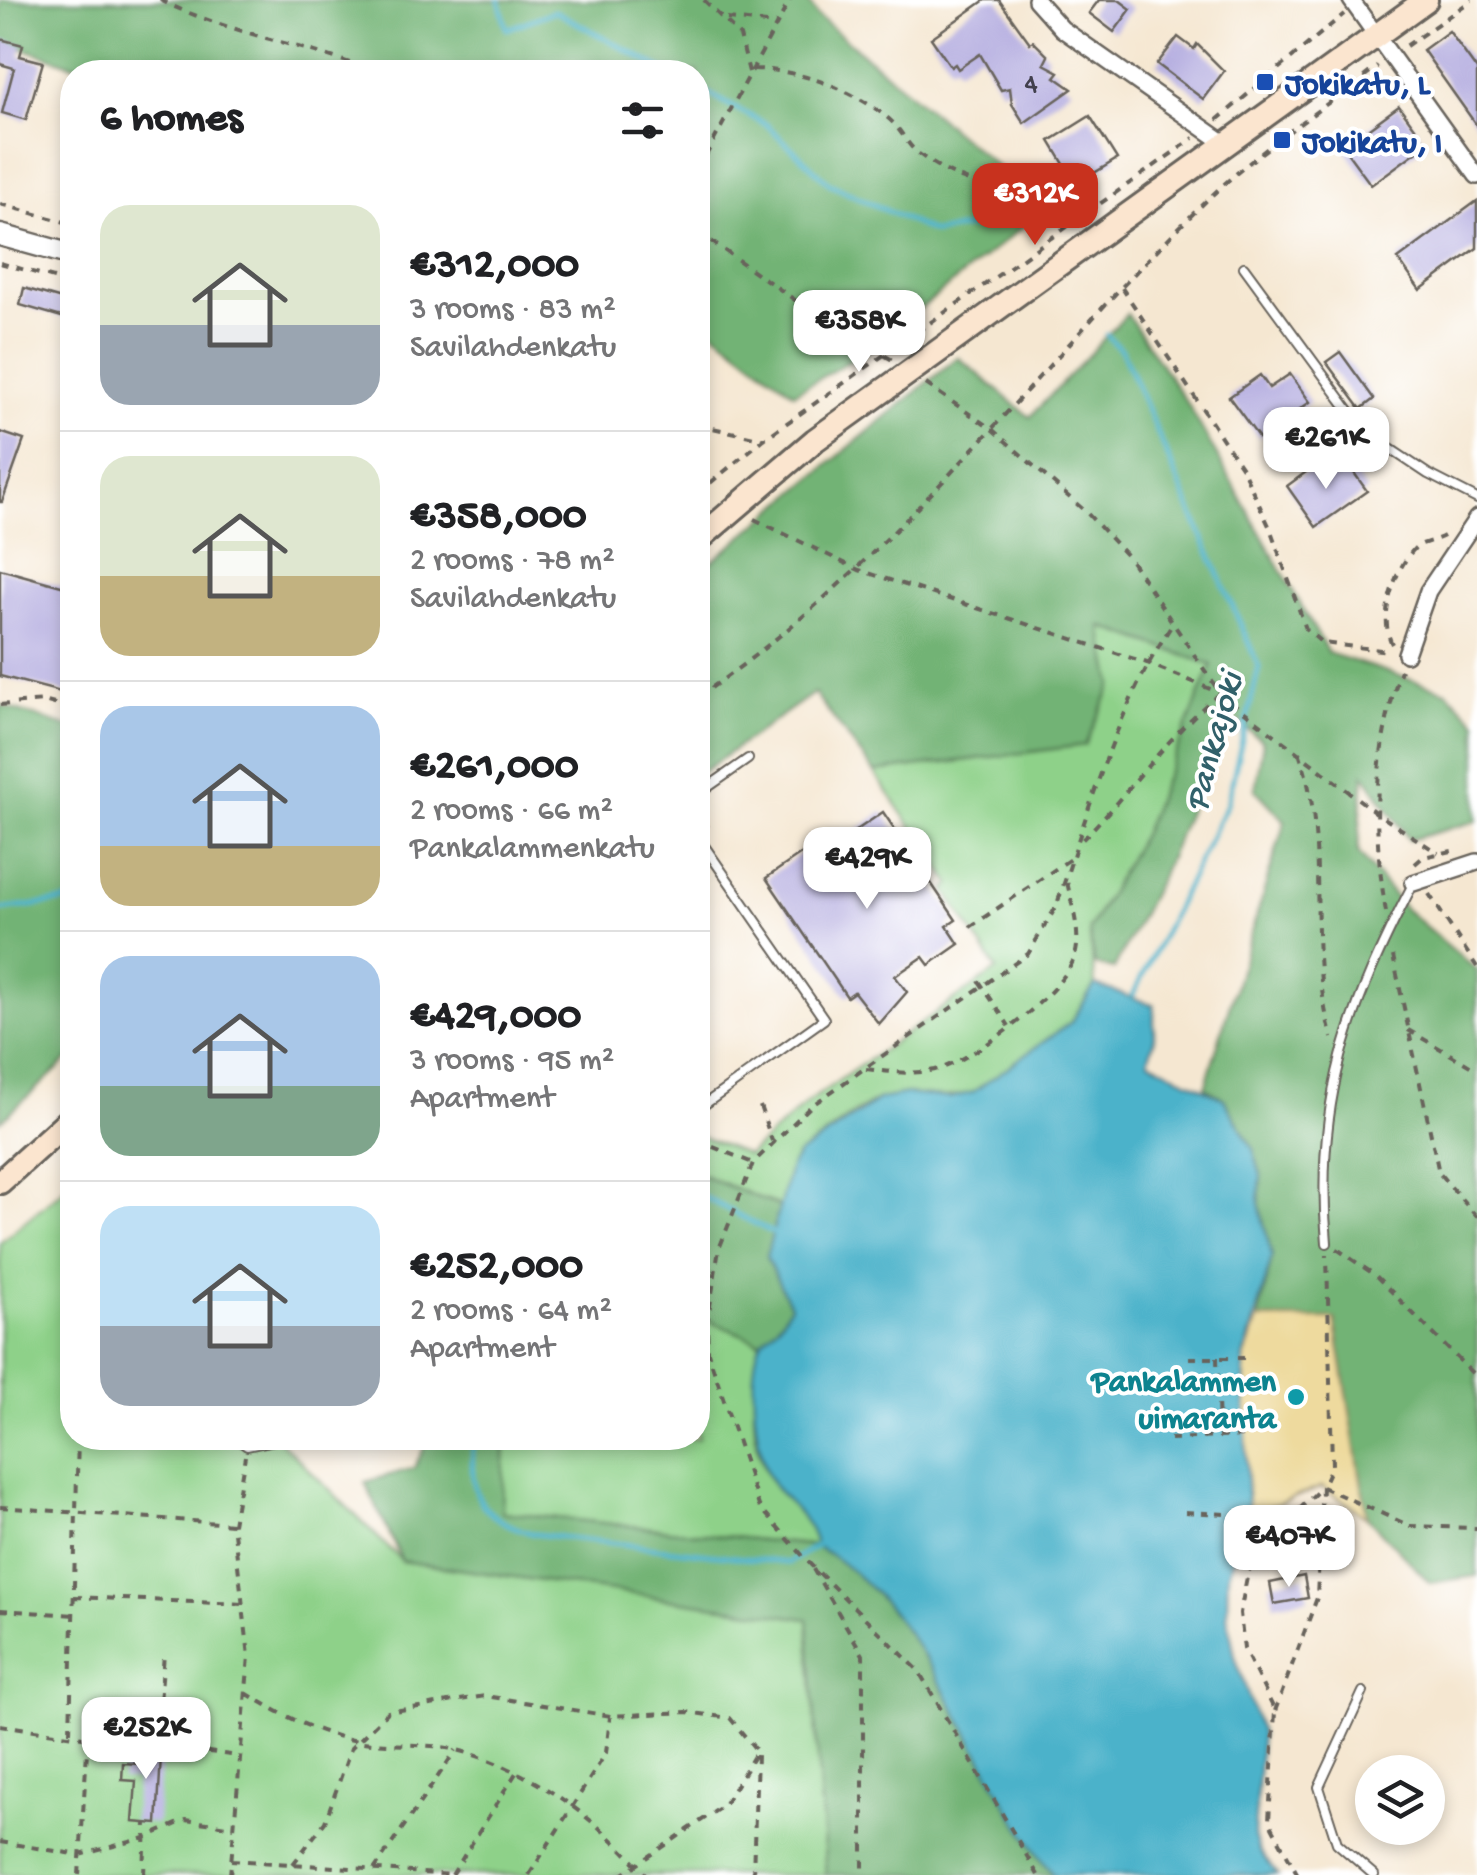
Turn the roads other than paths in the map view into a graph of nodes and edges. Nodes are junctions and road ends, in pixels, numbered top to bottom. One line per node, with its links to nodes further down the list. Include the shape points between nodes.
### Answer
1 (1036, 0): 5 (street, via 1051,21)
2 (1426, 0): 4 (main road)
3 (1352, 3): 4 (street)
4 (1376, 36): 5 (main road); 6 (street)
5 (1226, 144): 12 (main road, via 908,372)
6 (1477, 176)
7 (0, 235): 8 (street)
8 (60, 252)
9 (1244, 268): 10 (lane, via 1366,432)
10 (1477, 499)
11 (1477, 518): 13 (street, via 1428,591)
12 (710, 529)
13 (1398, 653)
14 (748, 759): 15 (lane)
15 (710, 786)
16 (710, 854): 19 (lane, via 824,1020)
17 (1477, 862): 18 (street)
18 (1417, 882): 22 (lane, via 1389,930 1337,1057 1327,1128)
19 (710, 1101)
20 (60, 1127): 21 (main road)
21 (0, 1182)
22 (1327, 1243)
23 (1363, 1692): 24 (lane, via 1319,1787 1336,1843)
24 (1374, 1875)

